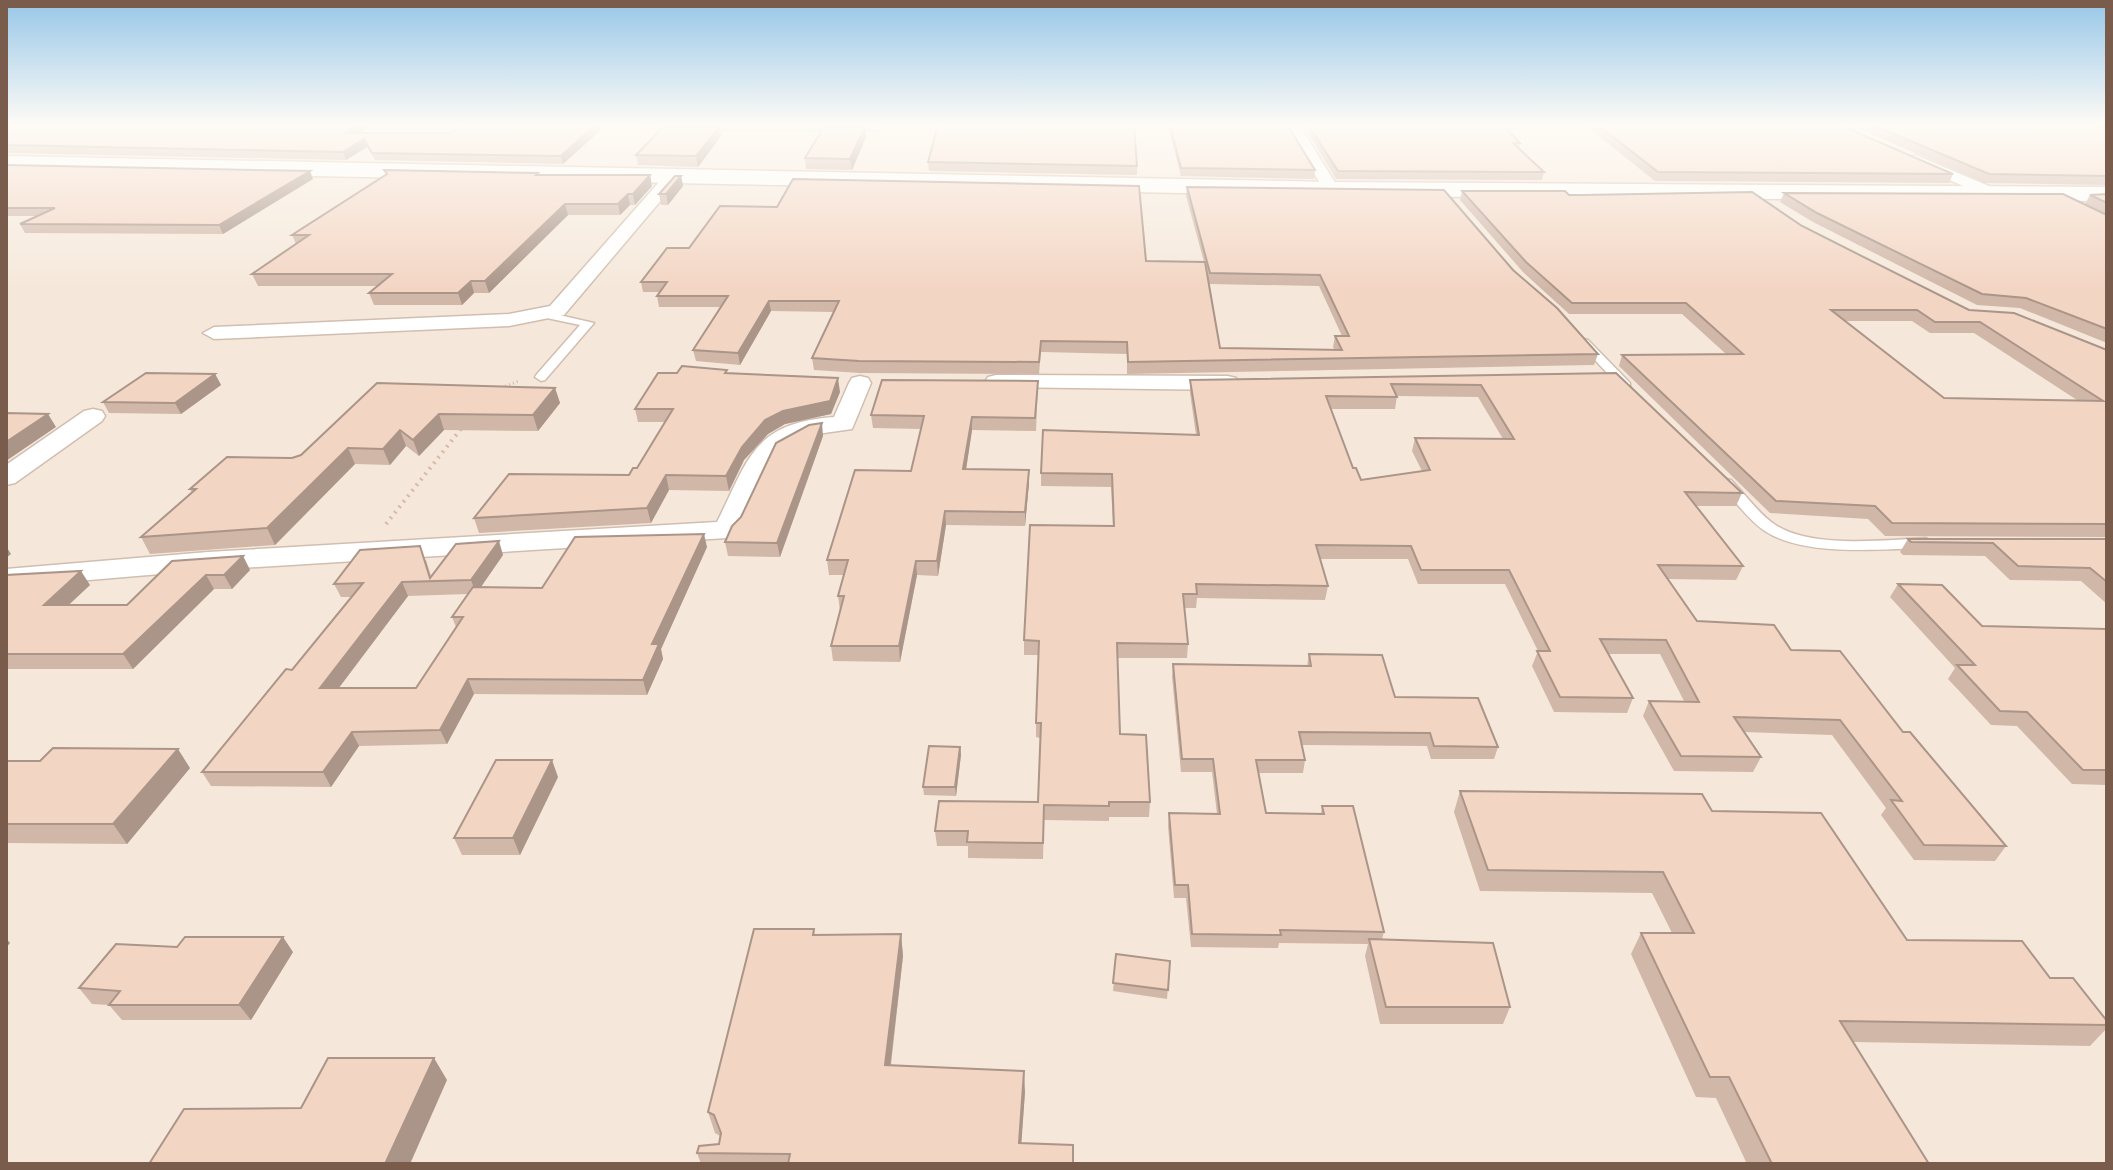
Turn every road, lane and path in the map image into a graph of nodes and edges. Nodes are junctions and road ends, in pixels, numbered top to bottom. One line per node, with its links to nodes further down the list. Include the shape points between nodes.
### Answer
1 (669, 181): 15 (street, via 557,311)
2 (975, 181): 6 (main road)
3 (1054, 181): 6 (main road)
4 (1326, 181): 6 (street)
5 (1962, 181): 8 (street)
6 (1329, 186): 7 (main road); 8 (main road)
7 (1442, 189): 9 (main road); 13 (lane)
8 (1982, 189): 9 (main road); 10 (main road); 11 (main road)
9 (1749, 191): 14 (street)
10 (2107, 191): 11 (main road)
11 (2050, 193): 12 (lane)
12 (2079, 207)
13 (1458, 208)
14 (1774, 210)
15 (546, 315): 16 (street); 20 (lane, via 588,323)
16 (214, 333)
17 (1577, 334): 18 (lane)
18 (1613, 375): 19 (street); 25 (lane)
19 (1582, 376)
20 (541, 377): 24 (path)
21 (830, 381): 31 (street, via 872,383 843,424 809,426 772,442 727,530)
22 (967, 382): 23 (street)
23 (1251, 382)
24 (496, 390)
25 (1633, 392)
26 (93, 416): 29 (street)
27 (468, 421): 31 (path)
28 (1720, 476): 30 (lane, via 1772,529 1802,539)
29 (6, 477)
30 (1937, 543)
31 (363, 553): 32 (street)
32 (6, 578)

